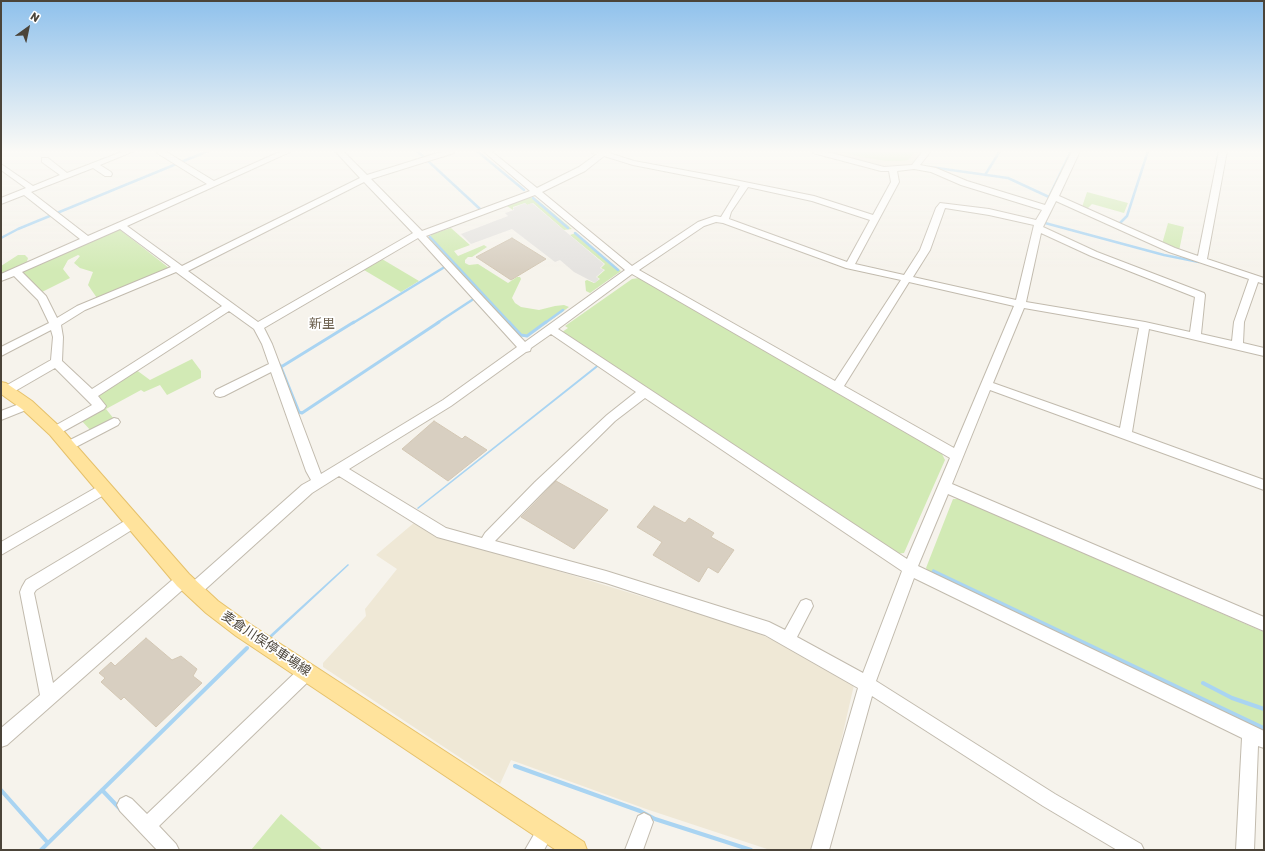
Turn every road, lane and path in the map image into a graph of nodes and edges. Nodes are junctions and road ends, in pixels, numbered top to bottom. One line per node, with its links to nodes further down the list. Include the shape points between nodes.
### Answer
1 (26, 191): 14 (street)
2 (29, 191): 21 (street)
3 (198, 191): 19 (street)
4 (340, 191): 24 (street)
5 (376, 191): 20 (street)
6 (741, 191): 17 (street, via 726,212)
7 (773, 191): 16 (street, via 814,199)
8 (890, 191): 16 (street)
9 (989, 191): 15 (street)
10 (1057, 191): 13 (street)
11 (1215, 191): 22 (street)
12 (536, 192): 20 (street); 25 (street)
13 (1054, 197): 15 (street); 22 (street)
14 (1, 201)
15 (1047, 209): 18 (street)
16 (876, 219): 23 (street)
17 (724, 220): 23 (street); 25 (street, via 715,219 701,224)
18 (1038, 225): 29 (street, via 989,212 943,205 924,250); 31 (street); 37 (street, via 1094,254 1200,295)
19 (120, 226): 21 (street); 24 (street)
20 (419, 235): 35 (street); 39 (street)
21 (87, 240): 26 (street)
22 (1202, 261): 28 (street)
23 (849, 266): 29 (street)
24 (178, 269): 32 (street); 33 (street, via 81,308)
25 (632, 270): 36 (street); 45 (street)
26 (15, 271): 27 (street); 33 (street, via 42,298)
27 (1, 278)
28 (1254, 278): 30 (street); 38 (street, via 1239,322)
29 (906, 279): 31 (street); 45 (street)
30 (1264, 281)
31 (1020, 304): 34 (street); 44 (street)
32 (229, 306): 35 (street); 49 (street)
33 (55, 324): 40 (street); 42 (street, via 58,337)
34 (1146, 324): 37 (street); 54 (street)
35 (258, 327): 43 (street)
36 (551, 329): 39 (street); 47 (street)
37 (1195, 336): 38 (street)
38 (1237, 345): 41 (street)
39 (526, 348): 57 (street, via 427,416)
40 (1, 352)
41 (1264, 352)
42 (56, 362): 46 (street); 49 (street)
43 (275, 366): 48 (street); 58 (street)
44 (987, 385): 54 (street); 56 (street)
45 (837, 388): 56 (street)
46 (4, 389): 50 (main road, 麦倉川俣停車場線)
47 (644, 392): 63 (street, via 611,418 540,486); 65 (street)
48 (220, 393)
49 (91, 395): 53 (street, via 100,406)
50 (26, 405): 51 (street); 53 (main road, 麦倉川俣停車場線)
51 (1, 416)
52 (114, 422): 55 (street)
53 (55, 431): 55 (main road, 麦倉川俣停車場線)
54 (1125, 435): 59 (street)
55 (68, 446): 61 (main road, 麦倉川俣停車場線)
56 (957, 456): 60 (street)
57 (338, 469): 58 (street); 63 (street, via 442,533)
58 (318, 482): 66 (street)
59 (1264, 485)
60 (944, 486): 65 (street); 68 (street)
61 (104, 488): 62 (main road, 麦倉川俣停車場線); 64 (street)
62 (133, 522): 66 (main road, 麦倉川俣停車場線); 72 (street, via 31,585 27,592)
63 (486, 544): 69 (street, via 769,629)
64 (1, 549)
65 (910, 569): 71 (street); 73 (street)
66 (188, 585): 70 (main road, 麦倉川俣停車場線, via 227,619); 72 (street)
67 (806, 606): 69 (street)
68 (1264, 624)
69 (788, 639): 71 (street)
70 (307, 672): 77 (street); 78 (main road, 麦倉川俣停車場線)
71 (867, 684): 83 (street); 84 (street, via 1049,800)
72 (48, 698): 74 (street)
73 (1257, 737): 85 (street)
74 (1, 739)
75 (126, 805): 77 (street)
76 (644, 822): 82 (street)
77 (147, 826): 79 (street)
78 (546, 830): 80 (street); 81 (main road, 麦倉川俣停車場線)
79 (170, 850)
80 (534, 850)
81 (576, 850)
82 (634, 850)
83 (820, 850)
84 (1135, 850)
85 (1245, 850)

